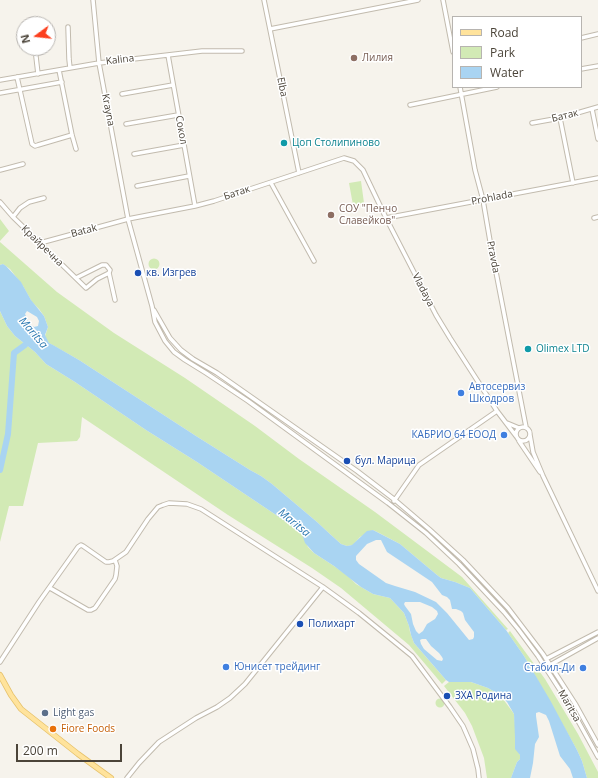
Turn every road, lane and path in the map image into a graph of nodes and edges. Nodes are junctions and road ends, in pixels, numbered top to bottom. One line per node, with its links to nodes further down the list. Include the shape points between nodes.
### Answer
1 (93, 0): 13 (street, Krayna)
2 (264, 0): 6 (street, Elba)
3 (418, 0): 6 (street)
4 (443, 0): 9 (street)
5 (68, 27): 15 (street)
6 (270, 29): 44 (street, Elba)
7 (598, 34): 8 (street)
8 (582, 38)
9 (452, 47)
10 (242, 51): 11 (street, Kalina, via 202,51)
11 (168, 55): 13 (street, Kalina); 22 (street, Сокол)
12 (36, 56): 18 (street)
13 (99, 63): 15 (street, Kalina); 56 (street, Krayna)
14 (598, 66): 16 (street)
15 (70, 68): 17 (street, Kalina)
16 (582, 69)
17 (59, 70): 18 (street, Kalina); 21 (street)
18 (38, 74): 19 (street, Kalina)
19 (17, 77): 20 (street, Kalina); 25 (street)
20 (0, 80)
21 (62, 82): 25 (street); 36 (street)
22 (173, 85): 27 (street); 32 (street, Сокол)
23 (460, 88): 28 (street, Pravda)
24 (492, 88): 28 (street)
25 (19, 90): 26 (street); 36 (street, via 32,144 35,146)
26 (0, 93)
27 (122, 94)
28 (461, 94): 29 (street); 51 (street, Pravda)
29 (410, 105)
30 (598, 107): 31 (street, Батак)
31 (592, 109): 33 (street, Батак); 37 (street)
32 (178, 115): 35 (street); 38 (street, Сокол)
33 (560, 118): 34 (street, Батак); 48 (street)
34 (532, 123)
35 (126, 124)
36 (72, 135): 39 (street)
37 (598, 139)
38 (184, 145): 40 (street); 45 (street, Сокол)
39 (76, 149)
40 (134, 154)
41 (344, 158): 44 (street, Батак); 55 (street, Vladaya, via 354,161 363,170)
42 (23, 164): 43 (street)
43 (0, 170)
44 (299, 173): 47 (street, Батак)
45 (189, 176): 49 (street); 53 (street, Сокол)
46 (598, 178): 48 (street, Prohlada)
47 (271, 182): 53 (street, Батак); 58 (street)
48 (573, 183): 51 (street, Prohlada)
49 (137, 186)
50 (44, 198): 54 (street, via 29,202)
51 (483, 200): 55 (street, Prohlada); 65 (street, Pravda)
52 (0, 202): 54 (street, Крайречна)
53 (195, 206): 56 (street, Батак)
54 (13, 217): 57 (street, Крайречна)
55 (386, 218): 63 (street, Vladaya, via 436,315)
56 (128, 219): 57 (street, Batak); 62 (street, Maritsa)
57 (40, 243): 60 (street, Крайречна)
58 (314, 261)
59 (109, 273): 60 (street, Крайречна, via 86,288); 60 (street, via 108,267 102,265); 61 (street)
60 (76, 278)
61 (116, 300)
62 (152, 306): 71 (street, Maritsa, via 170,338 181,350 319,444); 72 (street, Maritsa, via 155,322 174,352 248,401)
63 (497, 411): 64 (street, Vladaya); 71 (street, via 419,465)
64 (507, 423): 66 (street, Vladaya); 68 (street, Vladaya)
65 (526, 427): 66 (street); 67 (street, Vladaya)
66 (519, 428): 68 (street)
67 (530, 435): 69 (street, via 526,441); 70 (street, Vladaya)
68 (516, 436): 69 (street, Vladaya)
69 (519, 440): 70 (street, Vladaya)
70 (542, 476): 76 (street, Vladaya)
71 (395, 500): 72 (street); 79 (street, Maritsa, via 463,560 508,608)
72 (391, 505): 81 (street, Maritsa, via 459,564 518,629)
73 (115, 560): 74 (street, via 126,552 158,507 169,503 187,504 201,509); 75 (street, via 106,562 80,545); 75 (street, via 115,579 91,610)
74 (323, 587): 88 (street, via 245,684 217,707 159,742); 89 (street, via 412,656 463,726 473,749)
75 (50, 588): 80 (street)
76 (598, 591)
77 (598, 632): 79 (street)
78 (598, 638): 82 (street)
79 (546, 659): 81 (street); 82 (street, Maritsa)
80 (0, 662)
81 (542, 662): 83 (street, Maritsa)
82 (550, 664): 83 (street); 85 (street, Maritsa)
83 (545, 667): 86 (street, Maritsa)
84 (0, 675): 87 (main road, via 21,709)
85 (598, 745)
86 (598, 757)
87 (111, 778)
88 (127, 778)
89 (479, 778)

